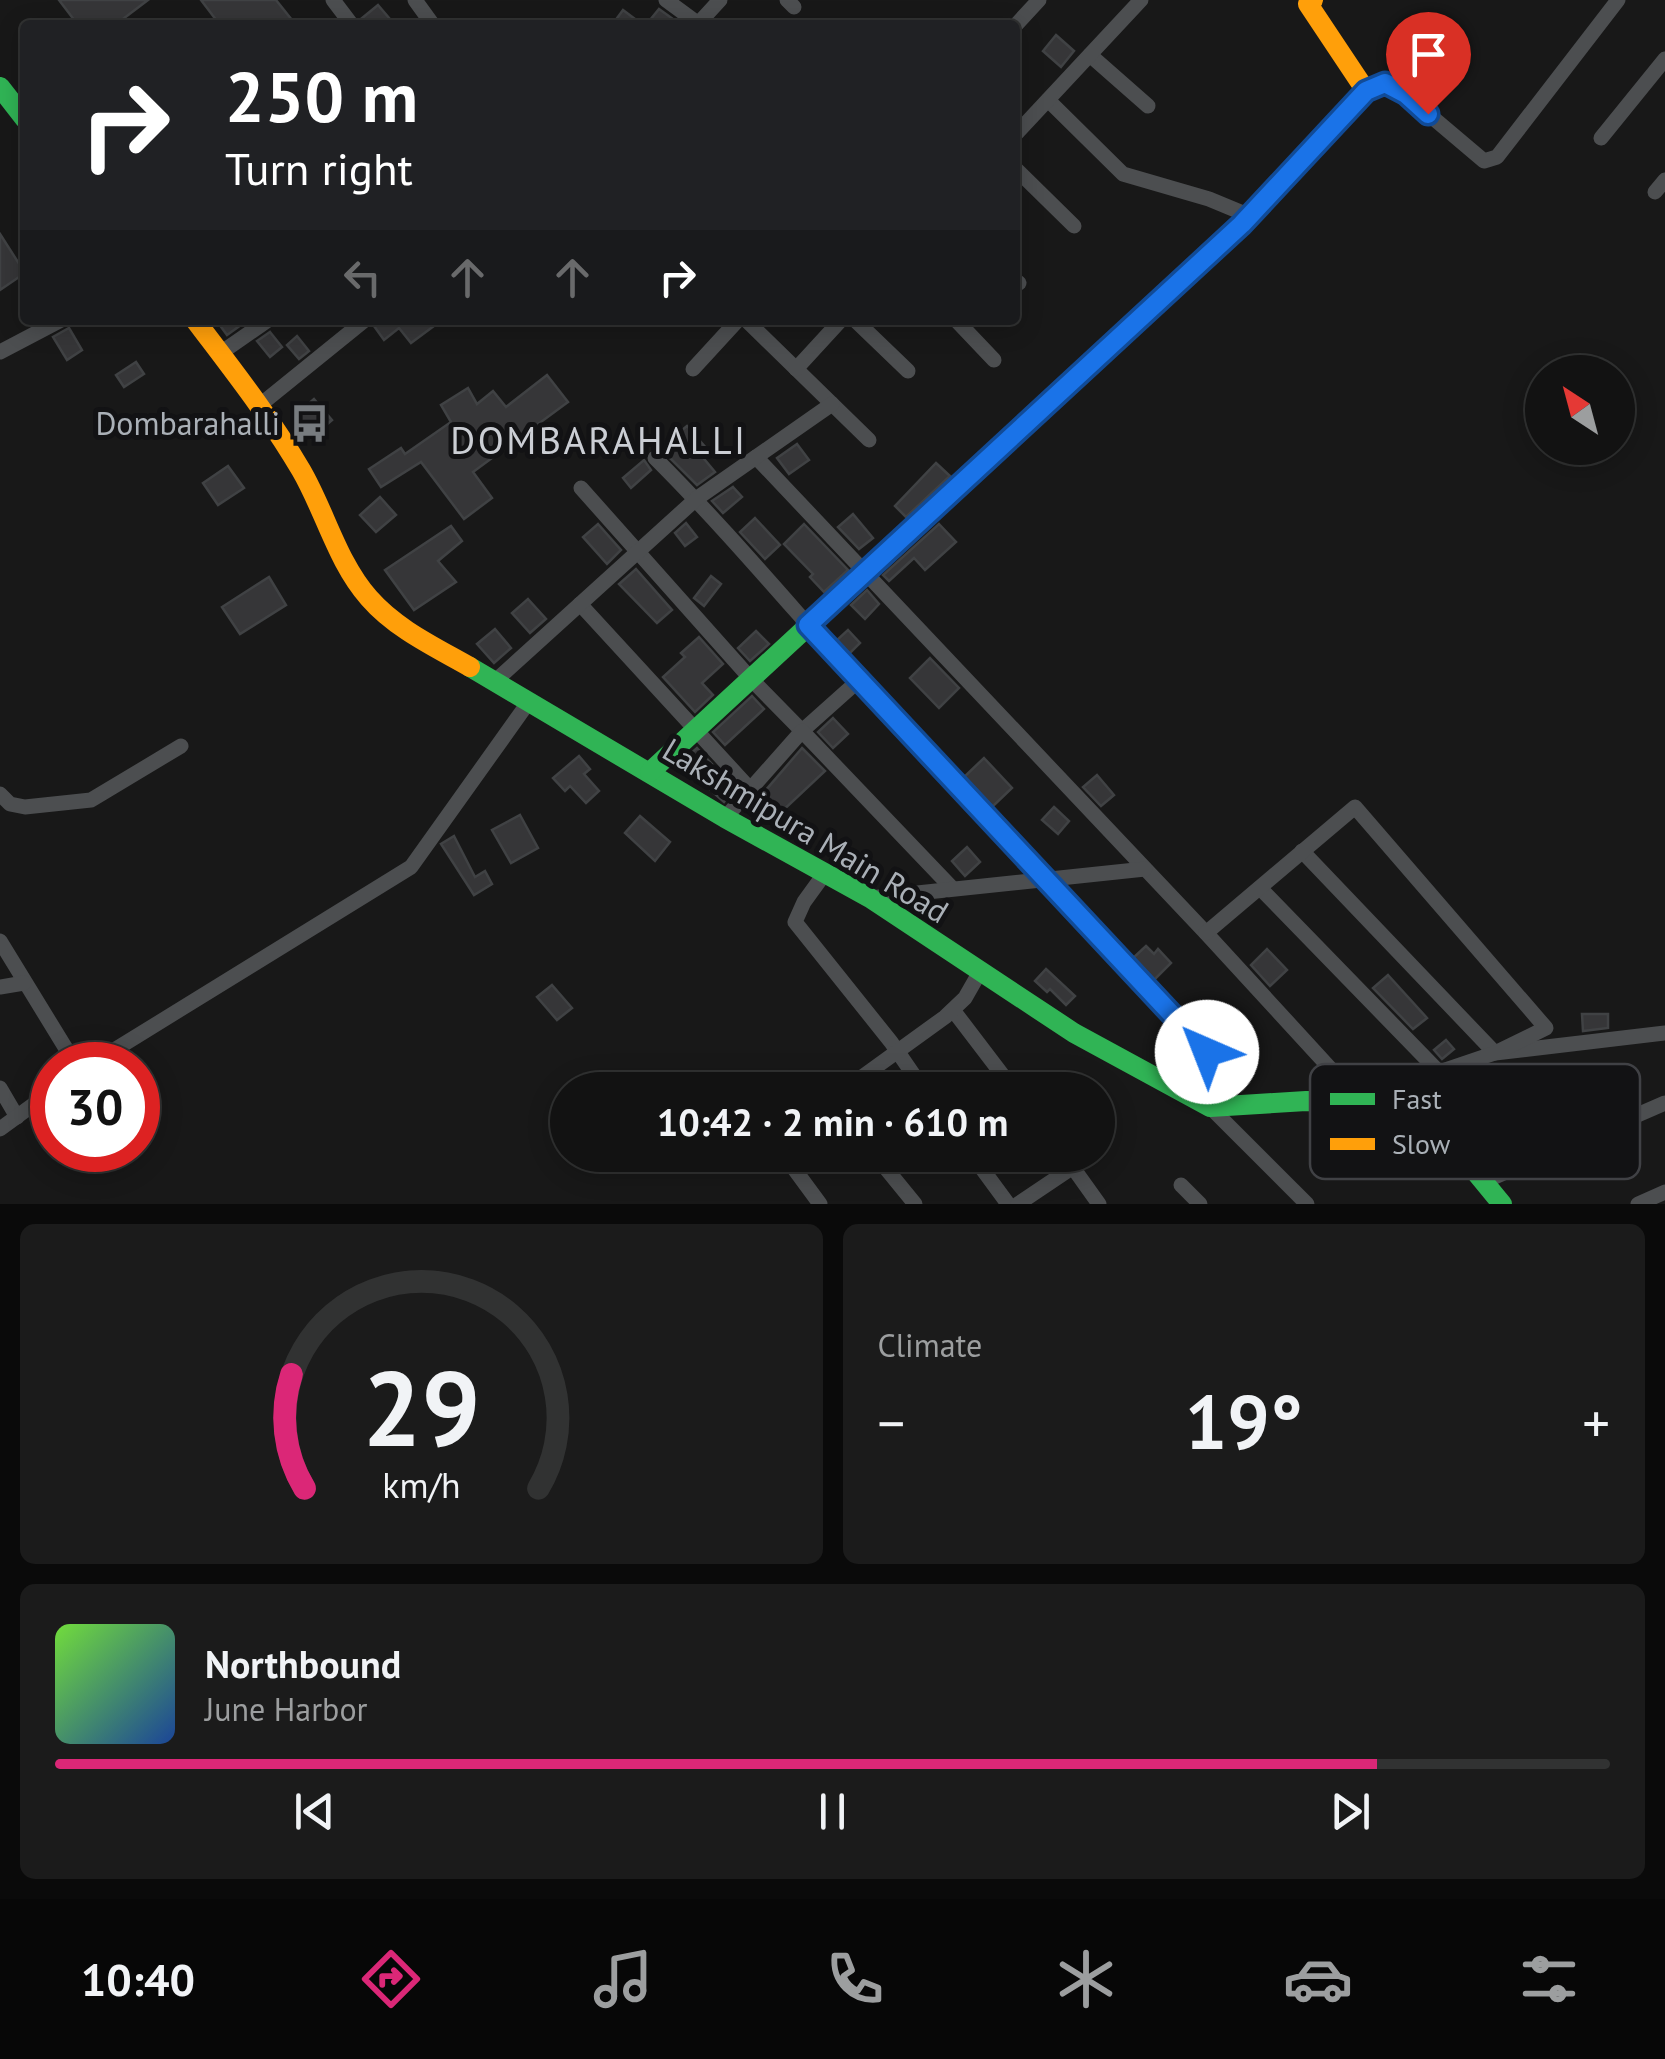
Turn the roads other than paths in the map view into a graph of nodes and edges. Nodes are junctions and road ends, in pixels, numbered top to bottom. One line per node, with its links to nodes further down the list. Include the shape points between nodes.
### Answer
1 (333, 0): 9 (street)
2 (414, 0): 10 (street)
3 (666, 0): 11 (street)
4 (720, 0): 12 (street)
5 (1040, 0): 13 (street)
6 (1141, 0): 14 (street)
7 (1312, 0): 16 (main road, via 1308,4)
8 (1618, 0): 16 (street, via 1497,156 1484,161 1406,94 1385,83)
9 (348, 20)
10 (429, 20)
11 (692, 20)
12 (703, 20)
13 (1020, 21)
14 (1090, 55): 18 (street); 19 (street)
15 (1665, 58): 22 (street)
16 (1366, 91): 24 (main road)
17 (2, 93): 20 (main road)
18 (1048, 100): 21 (street); 24 (street, via 1122,174)
19 (1148, 106)
20 (20, 113)
21 (1020, 130)
22 (1601, 138)
23 (1020, 173): 25 (street)
24 (1250, 216): 49 (main road)
25 (1074, 226)
26 (51, 325): 35 (street)
27 (199, 325): 36 (main road, Lakshmipura Main Road)
28 (261, 325): 36 (street)
29 (359, 325): 42 (street)
30 (733, 325): 38 (street)
31 (751, 325): 39 (street)
32 (836, 325): 39 (street)
33 (860, 325): 40 (street)
34 (961, 325): 37 (street)
35 (0, 352)
36 (222, 352): 42 (main road, Lakshmipura Main Road)
37 (994, 360)
38 (693, 368)
39 (796, 369): 41 (street)
40 (908, 371)
41 (832, 404): 43 (street); 45 (street)
42 (260, 405): 54 (main road, Lakshmipura Main Road, via 368,596 401,627)
43 (868, 440)
44 (655, 458): 47 (street)
45 (756, 458): 47 (street); 49 (street)
46 (581, 488): 48 (street)
47 (696, 499): 48 (street); 51 (street)
48 (638, 551): 50 (street); 52 (street)
49 (864, 573): 51 (main road); 64 (street)
50 (580, 604): 54 (street); 56 (street)
51 (808, 625): 52 (main road); 53 (street)
52 (751, 679): 56 (main road); 57 (street)
53 (858, 680): 57 (street); 66 (street)
54 (494, 682): 55 (main road, Lakshmipura Main Road)
55 (528, 703): 59 (main road, Lakshmipura Main Road); 78 (street, via 410,868)
56 (697, 730): 59 (main road); 60 (street)
57 (802, 730): 60 (street); 67 (street)
58 (181, 746): 61 (street, via 91,800 25,807)
59 (650, 772): 62 (main road, Lakshmipura Main Road)
60 (751, 790): 62 (street)
61 (0, 794)
62 (725, 818): 65 (main road, Lakshmipura Main Road)
63 (1302, 851): 68 (street); 80 (street); 80 (street, via 1355,807 1546,1028)
64 (1145, 869): 66 (street); 70 (street)
65 (825, 872): 69 (main road, Lakshmipura Main Road); 79 (street, via 794,922)
66 (1042, 879): 67 (street); 87 (street)
67 (952, 888): 69 (street)
68 (1260, 888): 70 (street); 82 (street)
69 (870, 898): 72 (main road, Lakshmipura Main Road)
70 (1206, 932): 81 (street)
71 (0, 940): 73 (street)
72 (981, 970): 75 (street); 92 (main road, Lakshmipura Main Road, via 1074,1033)
73 (24, 983): 74 (street); 77 (street)
74 (0, 986)
75 (952, 1010): 79 (street); 86 (street)
76 (1665, 1033): 80 (street)
77 (61, 1042)
78 (127, 1042)
79 (896, 1052): 84 (street); 85 (street)
80 (1494, 1053): 83 (street)
81 (1326, 1064)
82 (1431, 1064)
83 (1462, 1064)
84 (869, 1072)
85 (911, 1072)
86 (1000, 1072)
87 (1235, 1081)
88 (0, 1088): 94 (street)
89 (1310, 1101): 92 (main road)
90 (1665, 1103): 93 (street)
91 (30, 1107): 94 (street)
92 (1210, 1107): 113 (street)
93 (1640, 1114)
94 (17, 1116): 95 (street)
95 (0, 1128)
96 (796, 1172): 107 (street)
97 (890, 1172): 108 (street)
98 (984, 1172): 109 (street)
99 (1056, 1172): 110 (street)
100 (1077, 1172): 111 (street)
101 (1481, 1179): 103 (main road)
102 (1490, 1179): 103 (street)
103 (1483, 1182): 114 (main road)
104 (1181, 1185): 112 (street)
105 (1665, 1192): 106 (street)
106 (1643, 1203)
107 (820, 1204)
108 (915, 1204)
109 (1008, 1204)
110 (1018, 1204)
111 (1099, 1204)
112 (1200, 1204)
113 (1307, 1204)
114 (1502, 1204)

